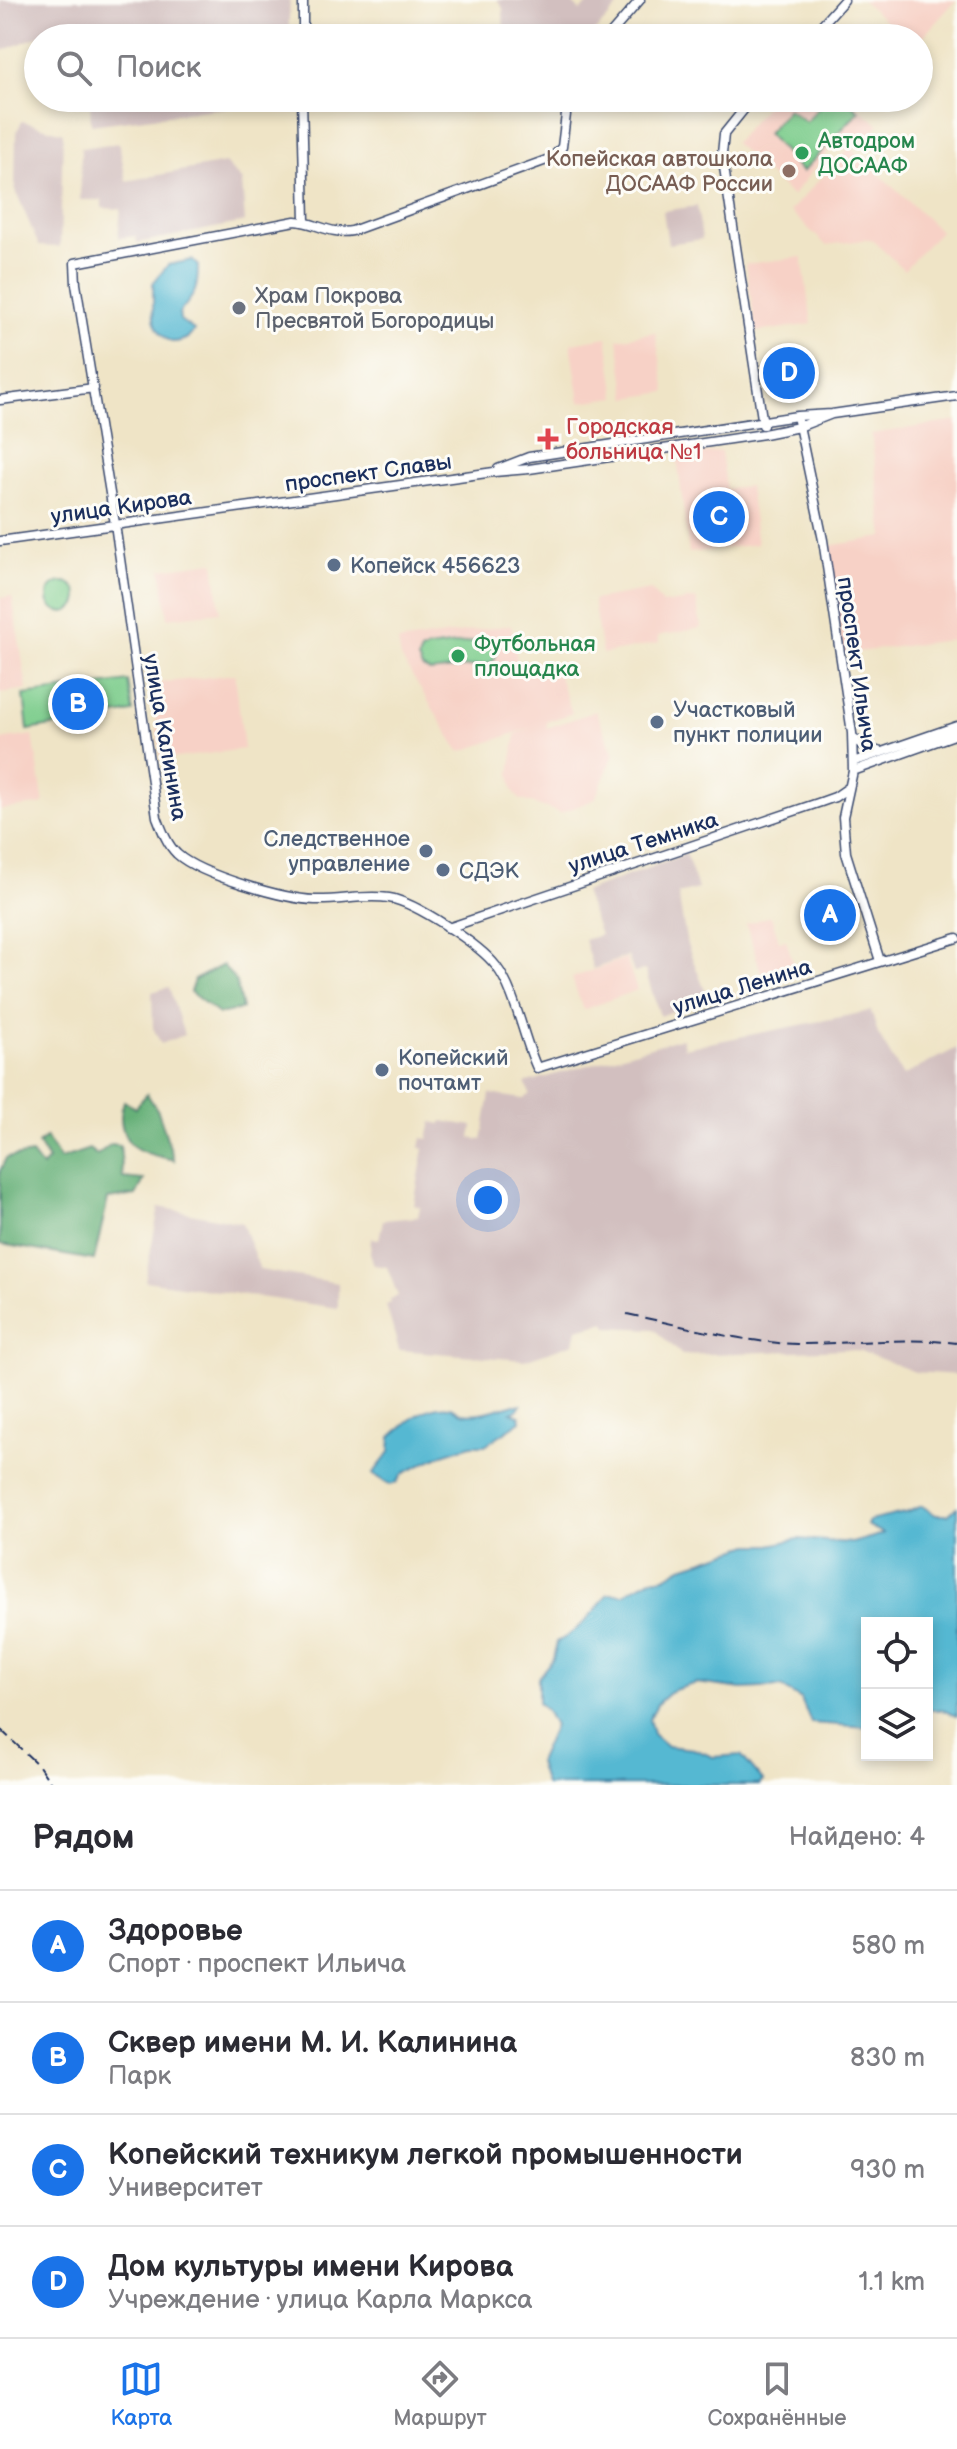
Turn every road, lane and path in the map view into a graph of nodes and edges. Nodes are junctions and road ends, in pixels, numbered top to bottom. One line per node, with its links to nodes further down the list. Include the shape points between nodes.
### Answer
1 (303, 0): 4 (street)
2 (640, 0): 5 (street)
3 (844, 0): 6 (street)
4 (303, 24)
5 (619, 24)
6 (823, 24)
7 (302, 112): 10 (street)
8 (566, 112): 10 (street, via 562,147 552,158 352,231 333,232)
9 (742, 112): 16 (street, via 724,134 722,154)
10 (305, 221): 11 (street, улица Калинина, via 75,263)
11 (94, 388): 13 (street); 25 (street, улица Калинина)
12 (957, 396): 14 (street, проспект Славы)
13 (0, 400)
14 (832, 414): 15 (street, проспект Славы); 17 (street, проспект Славы)
15 (797, 416): 16 (street, проспект Славы); 17 (street, проспект Ильича)
16 (762, 421): 18 (street); 19 (street, проспект Славы)
17 (799, 427): 18 (street, проспект Славы); 29 (street, проспект Ильича, via 823,540)
18 (764, 434): 21 (street, проспект Славы)
19 (673, 435): 20 (street, проспект Славы); 21 (street)
20 (630, 441): 22 (street); 23 (street, проспект Славы, via 529,457)
21 (675, 448): 22 (street, проспект Славы)
22 (633, 454): 23 (street, проспект Славы)
23 (494, 472): 24 (street, проспект Славы)
24 (247, 507): 25 (street, улица Кирова)
25 (115, 524): 26 (street, улица Кирова); 35 (street, улица Калинина, via 157,817 174,851 201,869 301,899 400,901)
26 (0, 541)
27 (957, 726): 30 (street)
28 (957, 734): 31 (street)
29 (852, 737): 30 (street, via 865,748); 31 (street, проспект Ильича)
30 (885, 751): 31 (street)
31 (853, 767): 32 (street, проспект Ильича)
32 (848, 788): 33 (street, улица Темника); 34 (street, проспект Ильича)
33 (821, 802): 34 (street, via 832,804); 35 (street, улица Темника)
34 (843, 817): 37 (street, проспект Ильича, via 846,853)
35 (448, 928): 38 (street, улица Калинина, via 496,966)
36 (957, 938): 37 (street, улица Ленина)
37 (880, 961): 38 (street, улица Ленина)
38 (537, 1068)

